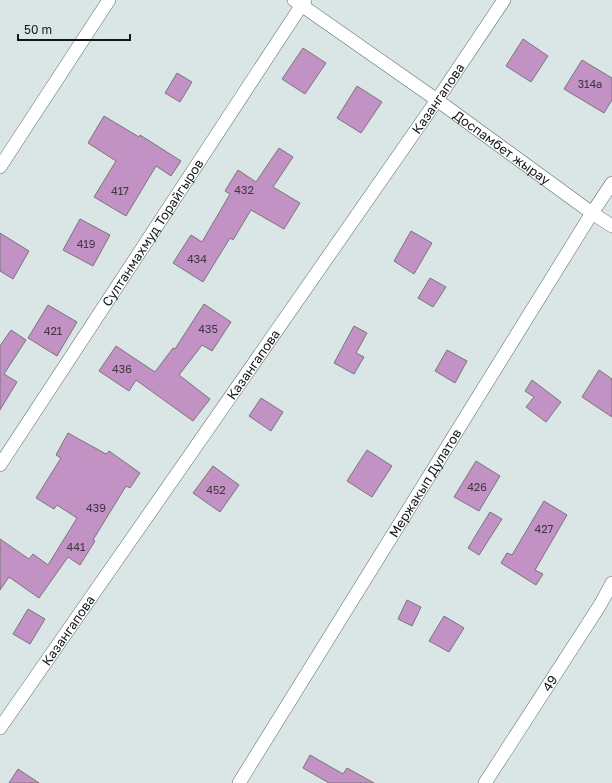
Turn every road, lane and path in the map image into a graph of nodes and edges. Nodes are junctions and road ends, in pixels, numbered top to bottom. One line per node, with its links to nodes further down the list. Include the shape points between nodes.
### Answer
1 (109, 0): 5 (street)
2 (504, 0): 4 (street, Казангапова)
3 (300, 2): 4 (street, Доспамбет жырау); 9 (street, Султанмахмуд Торайгыров)
4 (437, 100): 7 (street, Доспамбет жырау); 11 (street, Казангапова)
5 (0, 167)
6 (612, 183): 7 (street, Мержакып Дулатов)
7 (592, 213): 8 (street, Доспамбет жырау); 12 (street, Мержакып Дулатов)
8 (612, 226)
9 (0, 465)
10 (612, 583): 13 (street, 49)
11 (0, 728)
12 (238, 783)
13 (485, 783)

